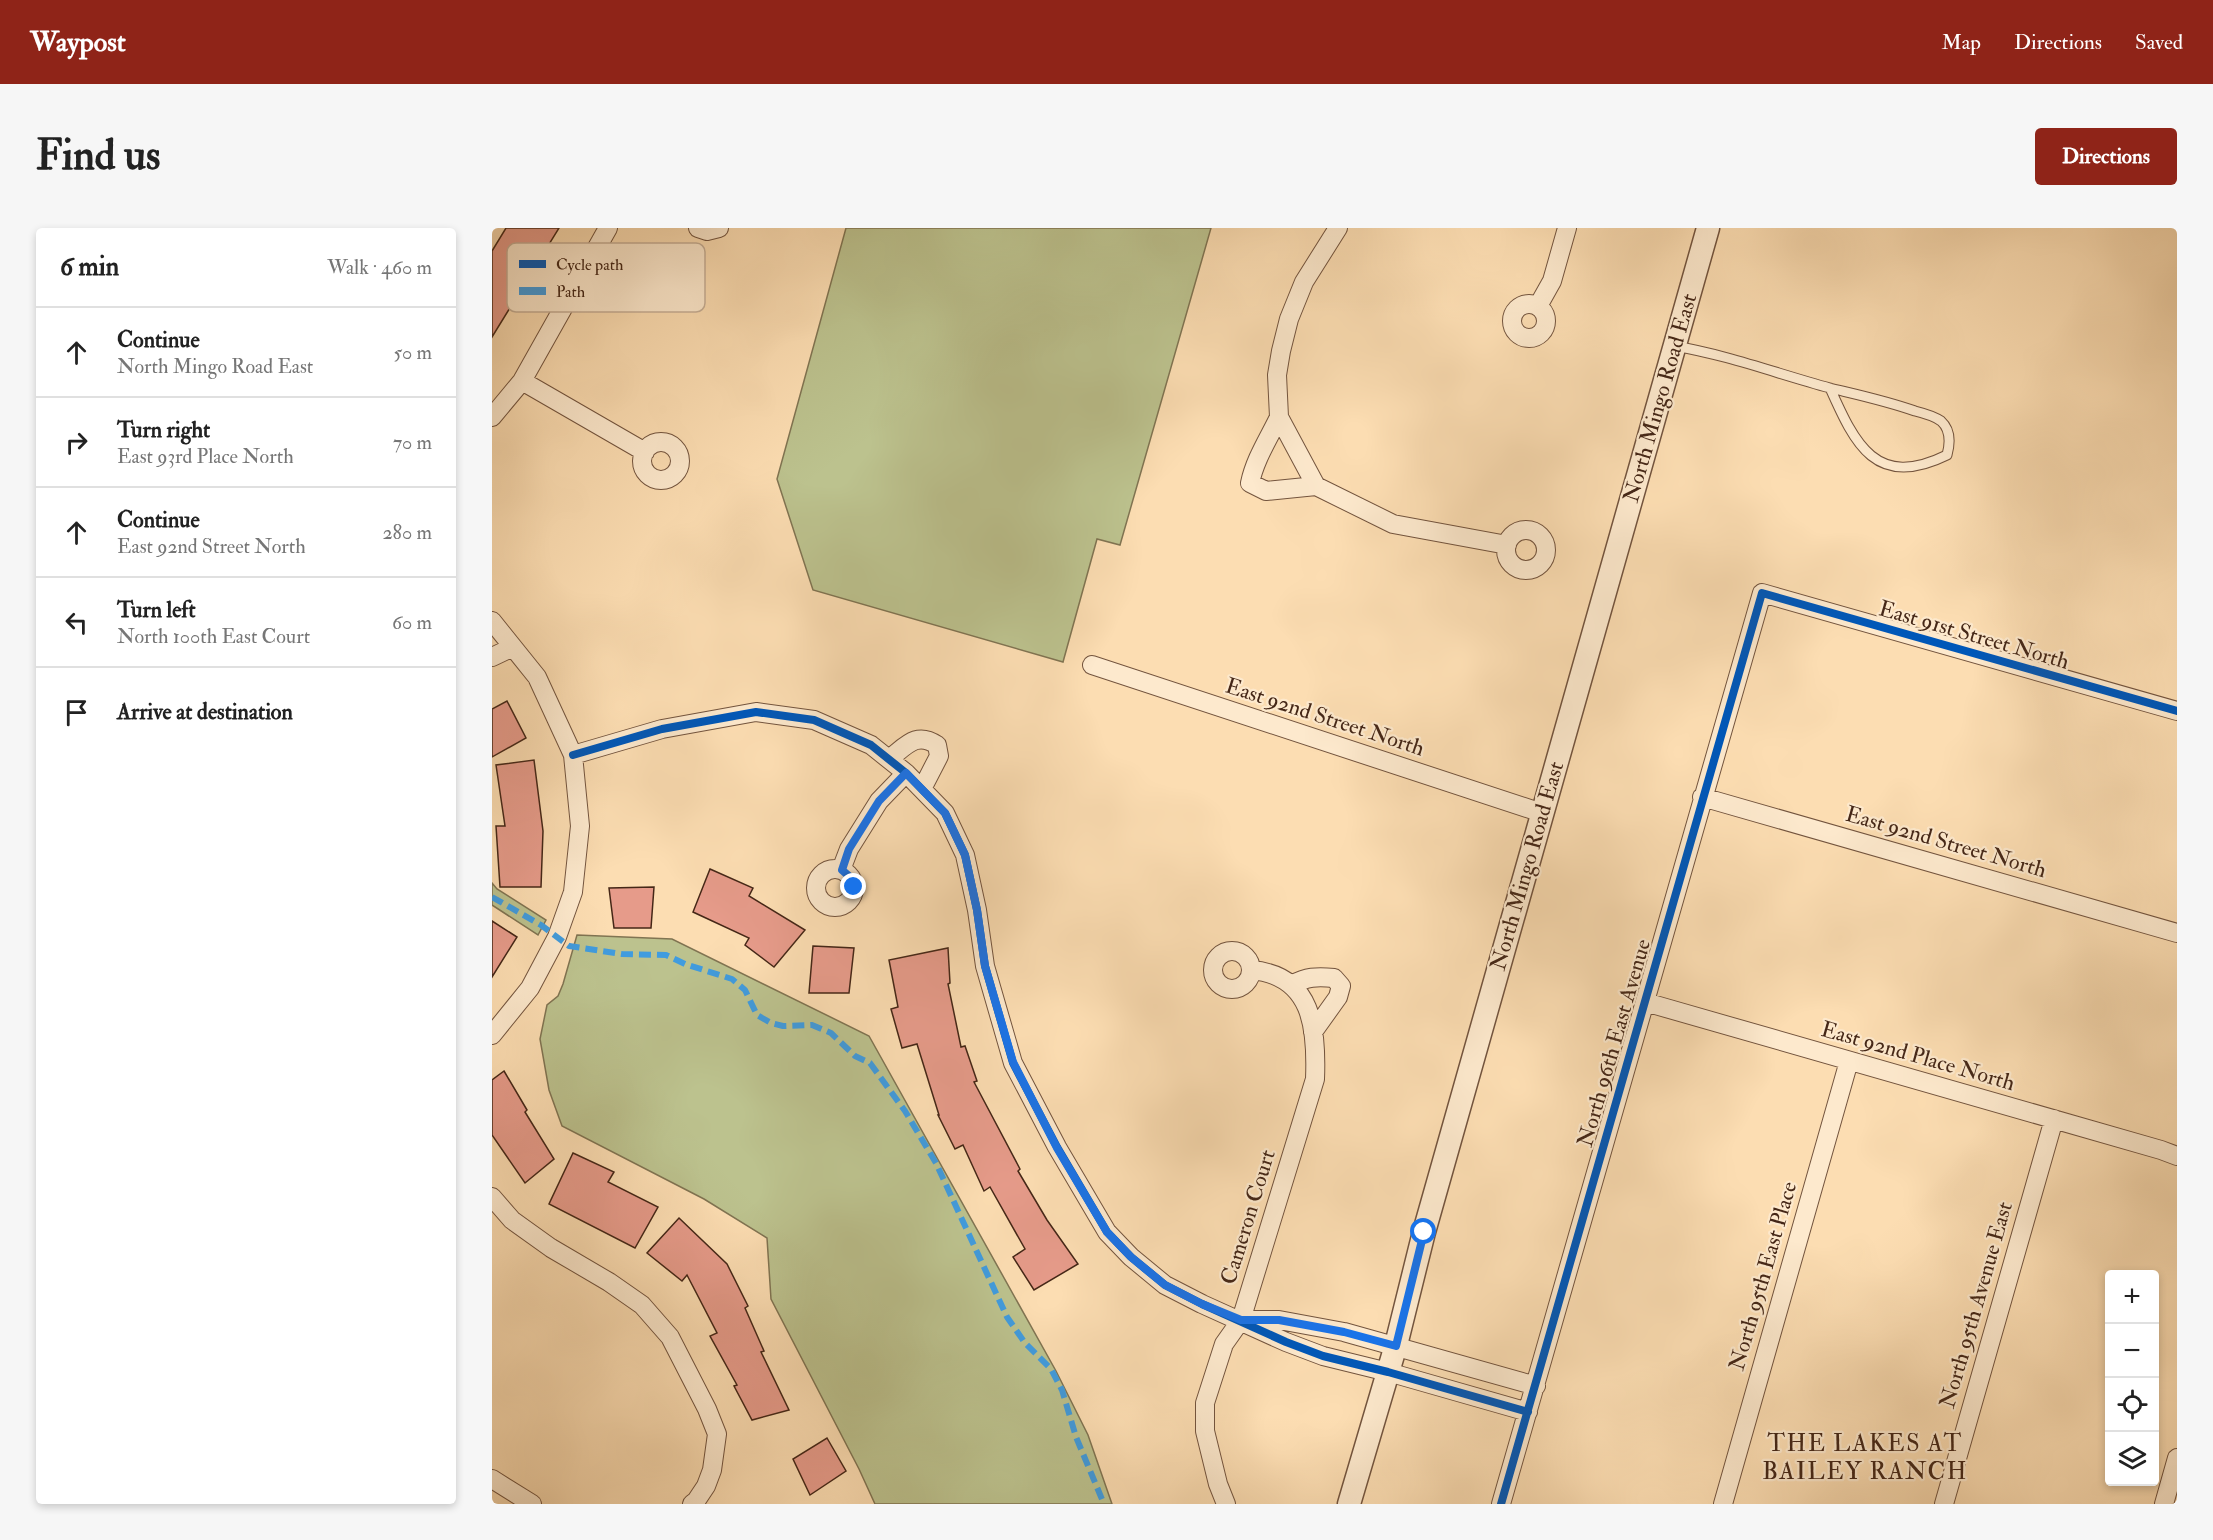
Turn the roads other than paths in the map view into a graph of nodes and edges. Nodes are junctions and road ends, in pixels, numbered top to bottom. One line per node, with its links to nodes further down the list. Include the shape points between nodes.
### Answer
1 (608, 228): 7 (street)
2 (698, 228): 3 (street)
3 (719, 228)
4 (1338, 228): 14 (street, via 1304,282 1290,319 1277,375)
5 (1568, 228): 8 (street, via 1552,281)
6 (1708, 228): 10 (street, North Mingo Road East)
7 (600, 243)
8 (1538, 306)
9 (561, 312): 11 (street)
10 (1674, 346): 12 (lane, via 1709,352); 29 (street, North Mingo Road East)
11 (522, 381): 13 (street); 15 (street)
12 (1830, 388): 12 (lane, via 1897,404 1941,421 1948,431 1947,455 1931,463 1903,467 1877,462 1860,447)
13 (492, 417)
14 (1279, 417): 16 (street); 16 (street, via 1254,466 1250,483 1266,491)
15 (645, 452)
16 (1316, 486): 17 (street, via 1393,524)
17 (1507, 545)
18 (1762, 593): 23 (street, East 91st Street North); 28 (street, North 96th East Avenue)
19 (492, 621): 20 (street)
20 (513, 647): 21 (street); 24 (street, via 537,677)
21 (492, 657)
22 (1092, 665): 29 (street, East 92nd Street North)
23 (2177, 711)
24 (573, 755): 25 (street, via 662,729 756,712 814,720 871,745); 36 (street, via 580,826 573,892 557,937 530,988)
25 (889, 759): 26 (street); 27 (street, via 914,740 926,738 937,745 939,756)
26 (906, 773): 27 (street); 30 (street, via 879,801 849,849)
27 (922, 789): 41 (street, via 945,813 965,855 985,966 1013,1062 1057,1148 1107,1232 1165,1285)
28 (1702, 797): 31 (street, East 92nd Street North); 34 (street, North 96th East Avenue)
29 (1542, 813): 42 (street, North Mingo Road East, via 1424,1232)
30 (842, 870)
31 (2177, 933)
32 (1251, 970): 33 (street, via 1278,975)
33 (1291, 985): 35 (street, Cameron Court, via 1306,1005); 35 (street, via 1305,978 1322,977 1334,978 1341,986 1338,997)
34 (1645, 1002): 37 (street, East 92nd Place North); 44 (street, North 96th East Avenue)
35 (1313, 1032): 41 (street, Cameron Court, via 1315,1079)
36 (492, 1035)
37 (1849, 1061): 38 (street, East 92nd Place North); 53 (street, North 95th East Place)
38 (2054, 1119): 39 (street, East 92nd Place North); 54 (street, North 95th Avenue East)
39 (2177, 1156)
40 (492, 1197): 48 (street, via 512,1220 642,1305 670,1337 717,1434 712,1470)
41 (1241, 1320): 42 (street, via 1279,1320); 43 (street, via 1323,1356); 50 (street, Cameron Court, via 1224,1344 1205,1403 1205,1431)
42 (1396, 1346): 43 (street, North Mingo Road East); 44 (street)
43 (1388, 1372): 45 (street); 51 (street, North Mingo Road East)
44 (1536, 1386): 45 (street, North 96th East Avenue)
45 (1528, 1412): 52 (street, North 96th East Avenue)
46 (2177, 1458): 55 (street)
47 (496, 1488): 49 (street)
48 (697, 1503)
49 (532, 1504)
50 (1226, 1504)
51 (1349, 1504)
52 (1501, 1504)
53 (1723, 1504)
54 (1944, 1504)
55 (2164, 1504)

